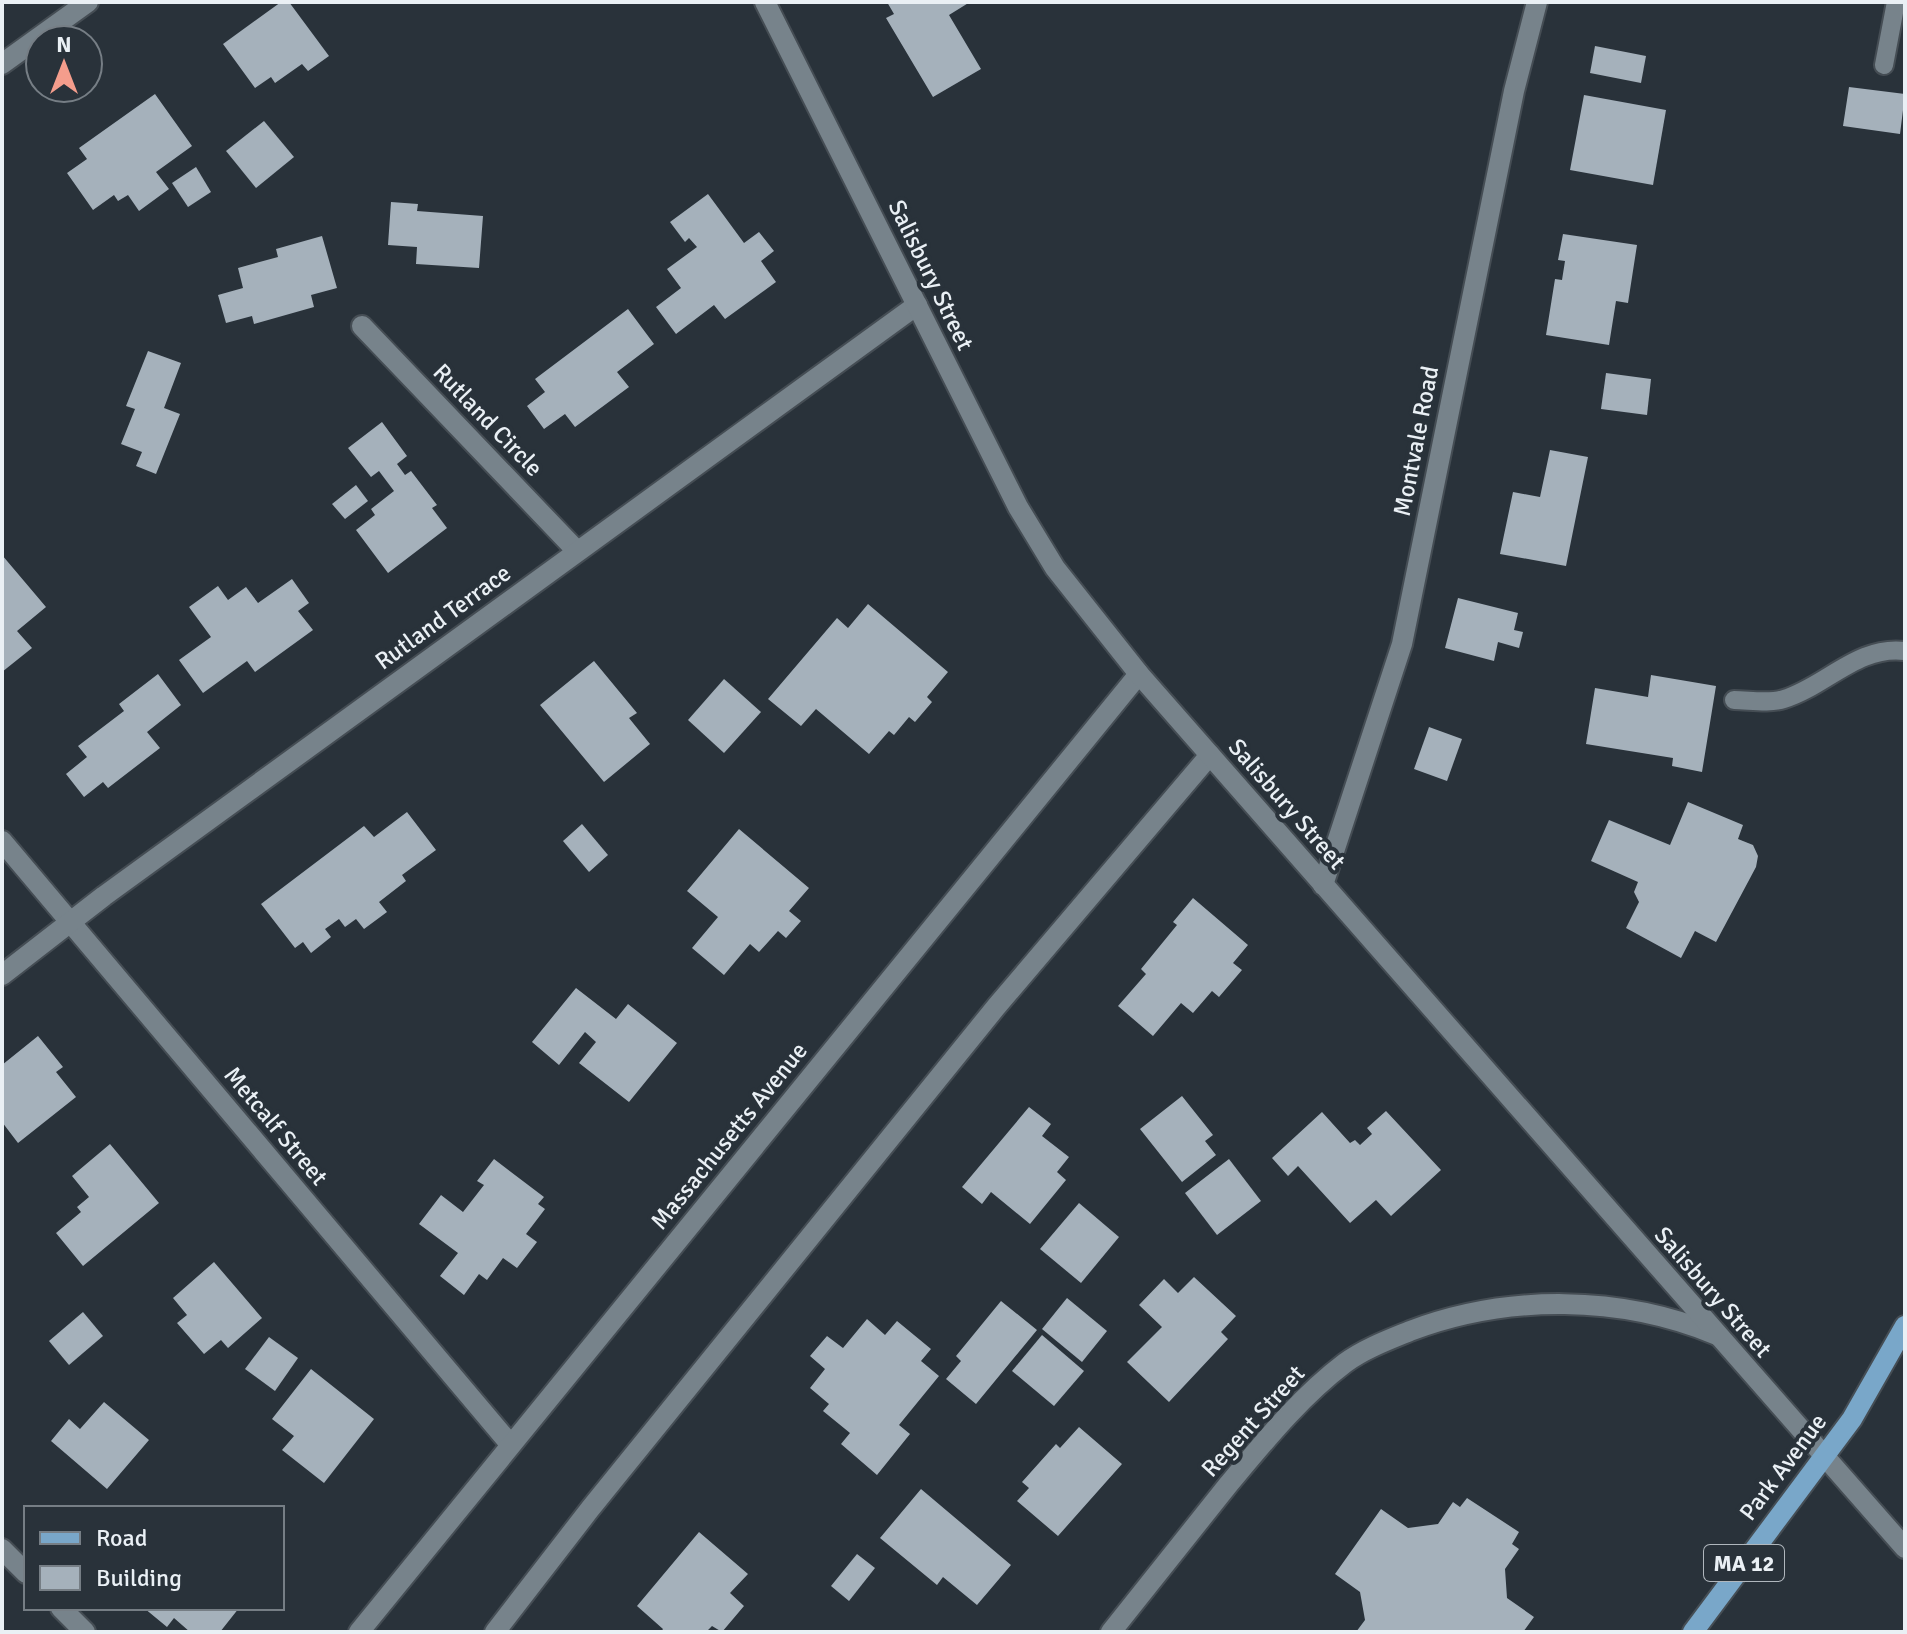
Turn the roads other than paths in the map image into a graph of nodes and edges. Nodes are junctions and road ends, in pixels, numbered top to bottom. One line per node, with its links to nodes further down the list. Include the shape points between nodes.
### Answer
1 (88, 2): 5 (street)
2 (765, 2): 7 (street, Salisbury Street)
3 (1537, 2): 15 (street, Montvale Road, via 1514,91 1402,644)
4 (1896, 2): 6 (lane)
5 (2, 64)
6 (1884, 65)
7 (917, 305): 9 (street, Rutland Terrace); 11 (street, Salisbury Street, via 1018,507 1055,568)
8 (362, 326): 9 (street, Rutland Circle)
9 (577, 551): 16 (street, Rutland Terrace)
10 (1905, 651): 12 (lane, via 1859,657 1782,700)
11 (1139, 674): 13 (street, Salisbury Street); 20 (street, Massachusetts Avenue)
12 (1734, 700)
13 (1210, 755): 15 (street, Salisbury Street); 28 (street, via 996,1007)
14 (2, 841): 16 (street, Metcalf Street)
15 (1323, 885): 19 (street, Salisbury Street)
16 (70, 922): 17 (street, Rutland Terrace); 20 (street, Metcalf Street)
17 (2, 975)
18 (1905, 1326): 21 (main road, Park Avenue / MA 12)
19 (1717, 1335): 21 (street, Salisbury Street); 29 (street, Regent Street, via 1651,1313 1526,1305 1457,1316 1372,1347 1311,1391 1245,1464)
20 (510, 1444): 27 (street, Massachusetts Avenue)
21 (1824, 1457): 22 (street, Salisbury Street); 30 (main road, Park Avenue / MA 12)
22 (1905, 1548)
23 (2, 1549): 24 (street)
24 (24, 1571)
25 (63, 1610): 26 (street)
26 (85, 1632)
27 (359, 1632)
28 (495, 1632)
29 (1111, 1632)
30 (1693, 1632)

